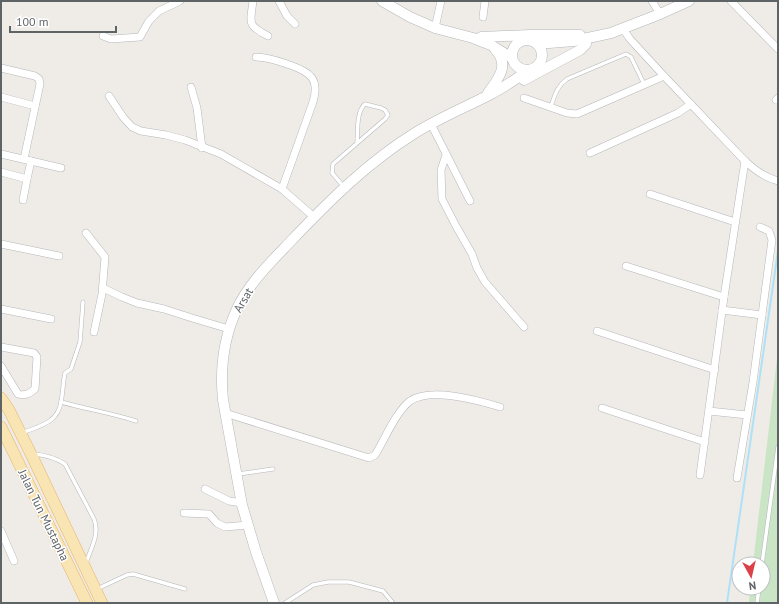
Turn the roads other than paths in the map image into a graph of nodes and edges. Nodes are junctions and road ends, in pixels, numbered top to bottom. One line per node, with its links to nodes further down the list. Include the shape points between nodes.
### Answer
1 (180, 1): 17 (street, via 159,11 149,21 140,37 111,39)
2 (252, 1): 18 (street, via 252,25)
3 (279, 1): 12 (street)
4 (382, 1): 13 (main road)
5 (441, 1): 13 (street)
6 (485, 1): 11 (street)
7 (652, 1): 10 (street)
8 (689, 1): 10 (main road)
9 (731, 1): 24 (street)
10 (660, 14): 14 (main road)
11 (483, 17)
12 (295, 24)
13 (435, 28): 19 (main road)
14 (623, 29): 15 (main road); 30 (street)
15 (611, 33): 16 (main road); 22 (main road)
16 (599, 35): 19 (main road, via 530,34); 21 (main road, via 574,41)
17 (103, 36)
18 (268, 36)
19 (477, 37): 20 (main road); 23 (main road)
20 (519, 42): 21 (main road, via 528,40); 26 (main road, via 514,47)
21 (537, 44): 27 (main road, via 542,52)
22 (586, 44): 27 (main road); 33 (main road, via 580,50 520,82)
23 (491, 45): 26 (main road); 33 (main road, via 500,55 503,64)
24 (778, 49)
25 (256, 57): 54 (street, via 275,59 304,70 310,74 315,86 313,102)
26 (513, 59): 29 (main road, via 520,68); 33 (main road)
27 (540, 62): 29 (main road)
28 (1, 68): 38 (street, via 39,79)
29 (529, 70): 33 (main road)
30 (664, 76): 31 (street); 37 (street)
31 (644, 84): 39 (street, via 577,114); 39 (lane, via 631,57 626,54 561,83)
32 (191, 87): 42 (street, via 197,108)
33 (493, 91): 40 (main road, Arsat)
34 (109, 96): 42 (street, via 132,127 185,140)
35 (1, 97): 38 (street)
36 (524, 98): 39 (street)
37 (692, 104): 43 (street, via 678,113); 48 (street)
38 (35, 106): 46 (street)
39 (551, 106)
40 (430, 124): 45 (street); 53 (main road, Arsat, via 368,166)
41 (357, 143): 41 (lane, via 385,119 388,114 385,110 369,104 363,106 359,114); 53 (lane, via 336,161 332,168 332,173)
42 (202, 148): 54 (street, via 221,154)
43 (590, 153)
44 (1, 154): 46 (street)
45 (446, 155): 57 (street); 72 (street, via 441,170 442,198 485,282)
46 (24, 159): 47 (street)
47 (32, 161): 49 (street); 51 (street)
48 (745, 161): 52 (street, via 758,173); 59 (street)
49 (61, 168)
50 (1, 172): 51 (street)
51 (27, 179): 56 (street)
52 (778, 181)
53 (345, 188): 58 (main road, Arsat)
54 (282, 189): 58 (street)
55 (650, 194): 59 (street)
56 (23, 200)
57 (470, 201)
58 (314, 217): 73 (main road, Arsat, via 254,282 236,310)
59 (735, 222): 66 (street)
60 (760, 227): 70 (street, via 770,231 772,240)
61 (86, 233): 65 (street, via 105,257)
62 (1, 244): 63 (street)
63 (58, 256)
64 (626, 266): 66 (street)
65 (103, 288): 73 (street, via 137,303); 75 (street)
66 (724, 298): 69 (street)
67 (83, 302): 80 (lane, via 80,342 71,369 65,373)
68 (1, 309): 71 (street)
69 (722, 310): 70 (street); 78 (street)
70 (762, 315): 85 (street)
71 (51, 319)
72 (524, 327)
73 (229, 329): 84 (main road, Arsat, via 222,364)
74 (597, 331): 78 (street)
75 (94, 332)
76 (1, 348): 77 (street, via 34,353 37,357 35,389 23,396 18,394)
77 (1, 366)
78 (714, 370): 83 (street)
79 (1, 398): 88 (main road)
80 (61, 402): 86 (lane); 88 (lane, via 55,417)
81 (500, 407): 84 (street, via 450,395 416,398 401,410 375,455 369,458)
82 (602, 408): 90 (street)
83 (709, 411): 85 (street); 90 (street)
84 (225, 413): 94 (main road, Arsat)
85 (747, 416): 96 (street)
86 (136, 421)
87 (1, 427): 89 (main road, Jalan Tun Mustapha)
88 (21, 434): 92 (main road)
89 (4, 441): 107 (main road, Jalan Tun Mustapha)
90 (705, 442): 95 (street)
91 (778, 448): 102 (lane)
92 (31, 454): 104 (main road); 104 (lane, via 52,458 65,464 94,519 97,526 96,534)
93 (273, 469): 94 (lane)
94 (236, 475): 98 (main road, Arsat)
95 (700, 475)
96 (737, 478)
97 (205, 489): 98 (street, via 229,501)
98 (242, 503): 100 (main road, Arsat)
99 (184, 513): 100 (street, via 209,514 225,527)
100 (248, 525): 109 (main road, Arsat)
101 (1, 531): 103 (street)
102 (763, 556)
103 (14, 561)
104 (84, 566): 105 (main road)
105 (96, 589): 106 (lane, via 133,574); 108 (main road)
106 (185, 589)
107 (87, 603)
108 (102, 603)
109 (274, 603)
110 (285, 603): 111 (lane, via 313,585 328,582 349,582 383,591)
111 (393, 603)

